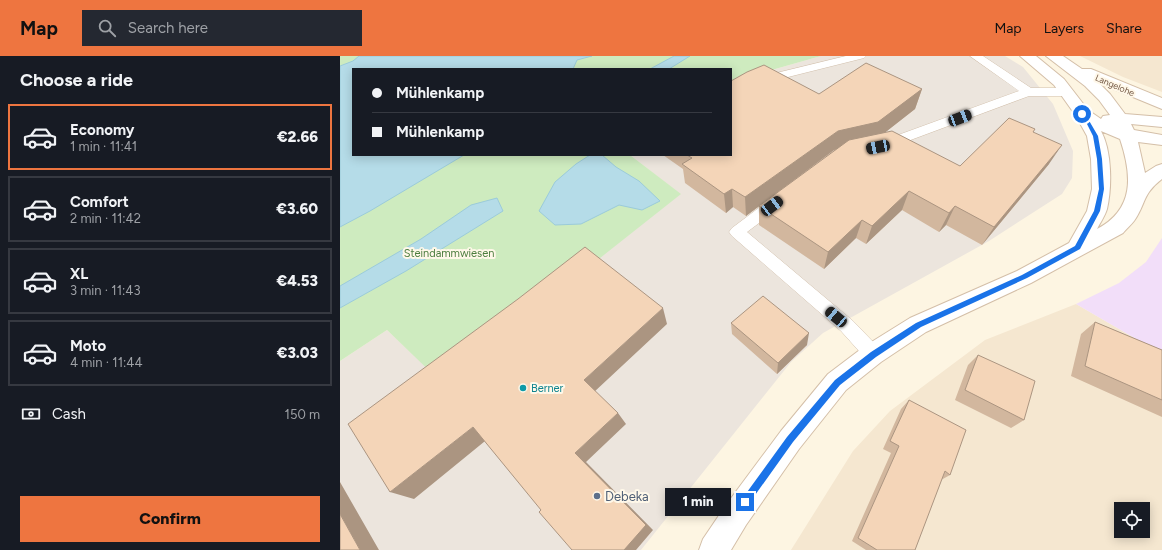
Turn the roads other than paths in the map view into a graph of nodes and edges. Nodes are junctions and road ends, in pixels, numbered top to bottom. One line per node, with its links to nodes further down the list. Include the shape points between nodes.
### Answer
1 (860, 56): 8 (lane, via 752,82)
2 (976, 56): 6 (lane)
3 (1027, 56): 7 (street)
4 (1053, 56): 5 (street)
5 (1068, 65): 9 (street, Langelohe); 10 (street, via 1109,101)
6 (1028, 92): 7 (lane); 15 (lane, via 891,144)
7 (1067, 92): 12 (street)
8 (732, 93)
9 (1162, 104)
10 (1121, 119): 11 (street); 12 (street, via 1104,121); 13 (street)
11 (1162, 122)
12 (1097, 130): 13 (street); 19 (street, via 1101,189 1097,211)
13 (1128, 136): 14 (street); 17 (street, via 1134,150)
14 (1162, 140)
15 (869, 148)
16 (1162, 170): 17 (street, via 1146,182)
17 (1136, 194): 19 (street, via 1127,216 1116,228)
18 (786, 196): 20 (lane, via 737,232 847,326)
19 (1077, 248): 20 (street, via 1024,277 918,325)
20 (873, 354): 21 (street, via 837,382 790,440)
21 (714, 550)

